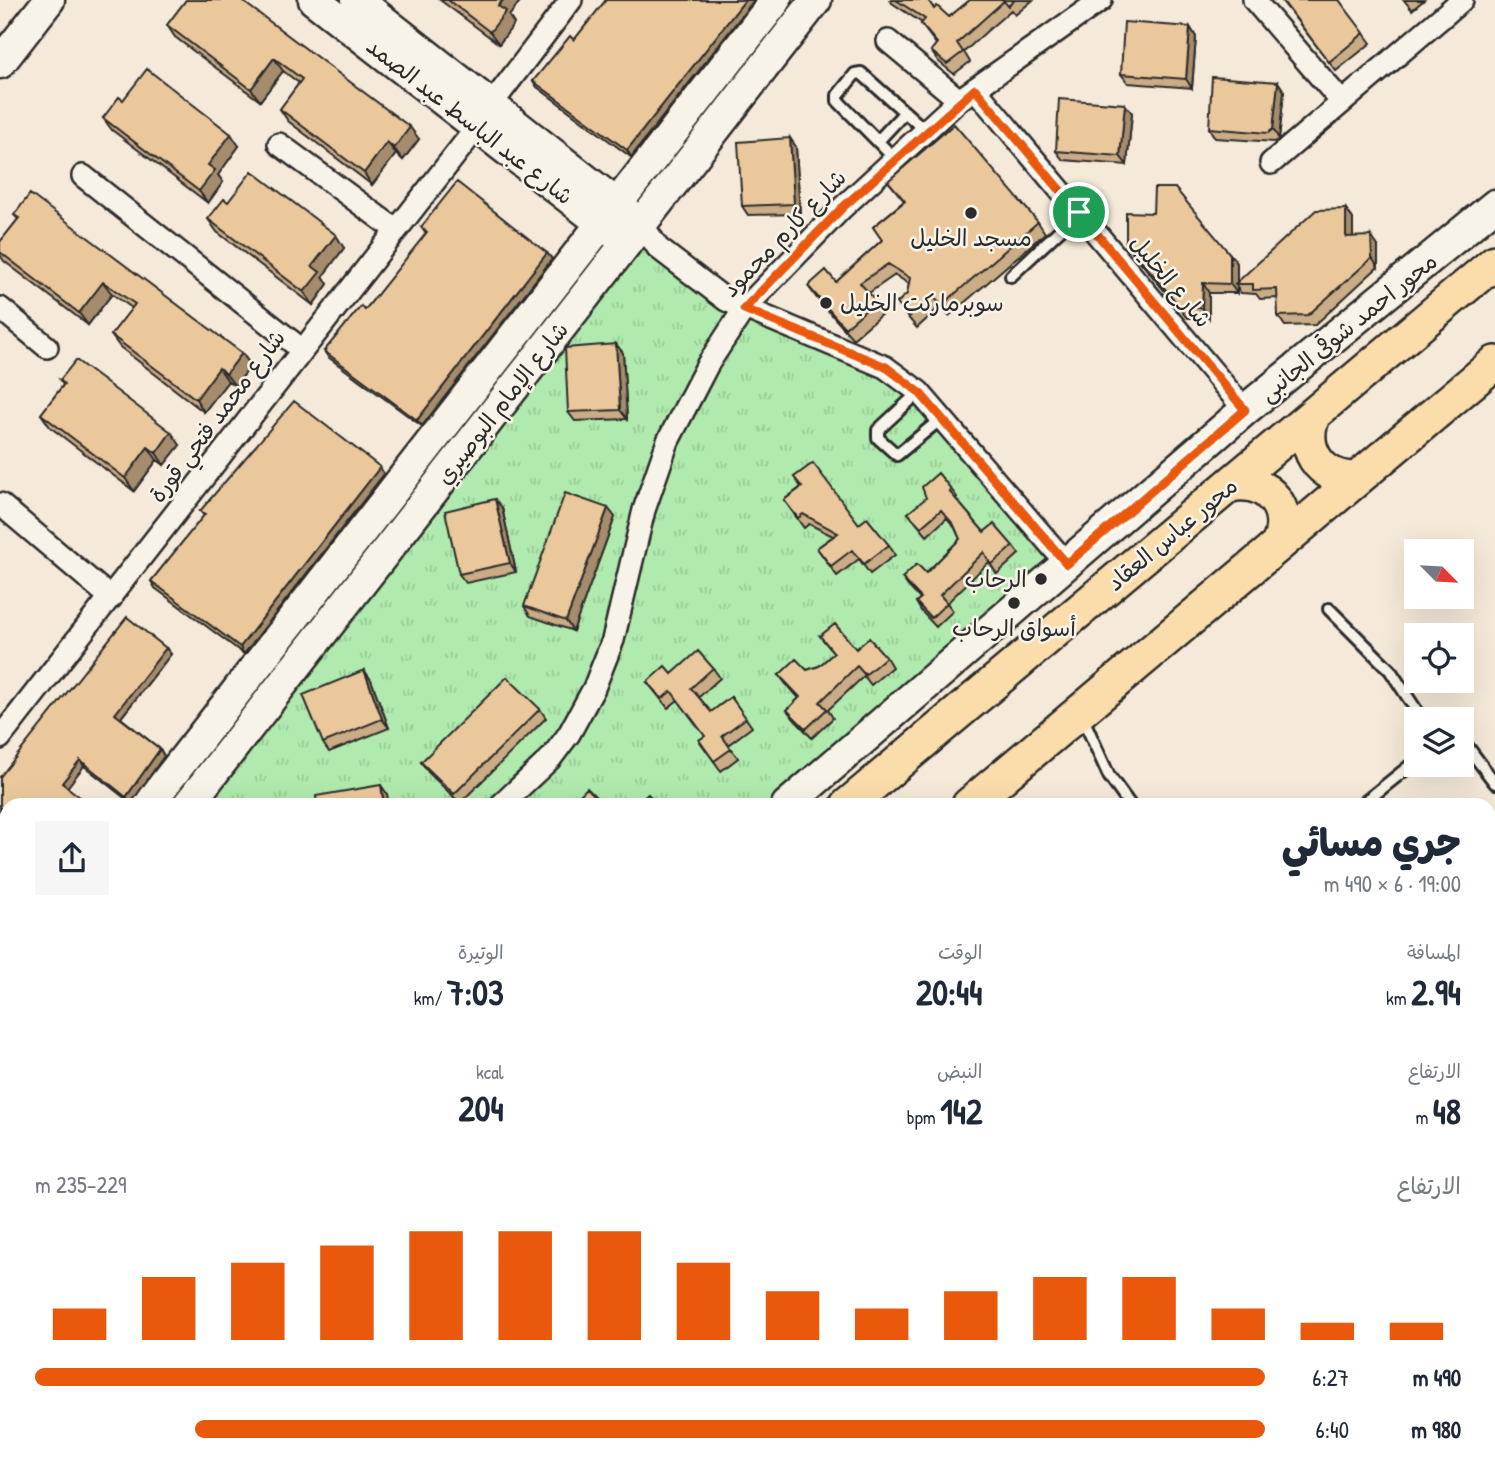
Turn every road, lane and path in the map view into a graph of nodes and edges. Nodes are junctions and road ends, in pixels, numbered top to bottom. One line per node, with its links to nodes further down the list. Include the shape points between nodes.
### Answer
1 (49, 0): 11 (street)
2 (313, 0): 15 (street, شارع عبد الباسط عبد الصمد)
3 (357, 0): 15 (street, شارع عبد الباسط عبد الصمد)
4 (571, 0): 15 (street, شارع محمد فتحي قورة)
5 (776, 0): 24 (street, شارع الإمام البوصيري)
6 (816, 0): 26 (street, شارع الإمام البوصيري)
7 (1101, 0): 12 (street, شارع كارم محمود)
8 (1254, 0): 13 (street)
9 (1462, 0): 13 (street)
10 (888, 41): 12 (street, شارع الخليل)
11 (5, 47)
12 (967, 94): 16 (street, شارع كارم محمود); 23 (street, شارع الخليل)
13 (1341, 101): 20 (street)
14 (905, 112): 16 (lane); 17 (lane); 17 (lane, via 861,73 855,74 838,99)
15 (484, 116): 24 (street, شارع عبد الباسط عبد الصمد); 25 (street, شارع محمد فتحي قورة)
16 (926, 131): 19 (street, شارع كارم محمود)
17 (878, 141): 19 (lane)
18 (279, 144): 25 (street)
19 (895, 159): 30 (street, شارع كارم محمود)
20 (1270, 163)
21 (83, 176): 32 (street)
22 (1495, 205): 35 (street, محور احمد شوقى الجانبى)
23 (1079, 212): 28 (lane); 35 (street, شارع الخليل)
24 (610, 214): 26 (street, شارع عبد الباسط عبد الصمد); 51 (street, شارع الإمام البوصيري)
25 (396, 230): 32 (street, شارع محمد فتحي قورة)
26 (642, 238): 30 (street); 52 (street, شارع الإمام البوصيري)
27 (1495, 262): 36 (main road, محور عباس العقاد)
28 (1011, 276)
29 (0, 308): 31 (street)
30 (744, 309): 34 (street, via 886,367); 53 (street, شارع كارم محمود, via 708,364 668,441 644,510 613,640 594,688 569,734)
31 (47, 346)
32 (301, 349): 43 (street, شارع محمد فتحي قورة)
33 (1495, 363): 38 (main road)
34 (919, 392): 37 (street); 37 (lane, via 878,430 877,438 897,455)
35 (1245, 410): 42 (street, محور احمد شوقى الجانبى)
36 (1314, 414): 38 (main road, via 1308,434 1312,455 1326,471); 39 (main road, محور عباس العقاد)
37 (942, 418): 42 (street)
38 (1356, 480): 41 (main road)
39 (1230, 485): 41 (main road, via 1248,483 1273,496 1284,520); 55 (main road, محور عباس العقاد)
40 (0, 504): 43 (street)
41 (1278, 545): 46 (main road)
42 (1067, 564): 54 (street, محور احمد شوقى الجانبى)
43 (111, 597): 47 (street, شارع محمد فتحي قورة)
44 (1329, 609): 45 (lane, via 1390,670)
45 (1414, 707)
46 (1080, 711): 56 (main road); 57 (lane, via 1109,776)
47 (0, 738)
48 (1474, 755): 50 (lane)
49 (1404, 771): 58 (lane)
50 (1495, 783)
51 (153, 798)
52 (194, 798)
53 (512, 798)
54 (795, 798)
55 (856, 798)
56 (977, 798)
57 (1125, 798)
58 (1370, 798)

